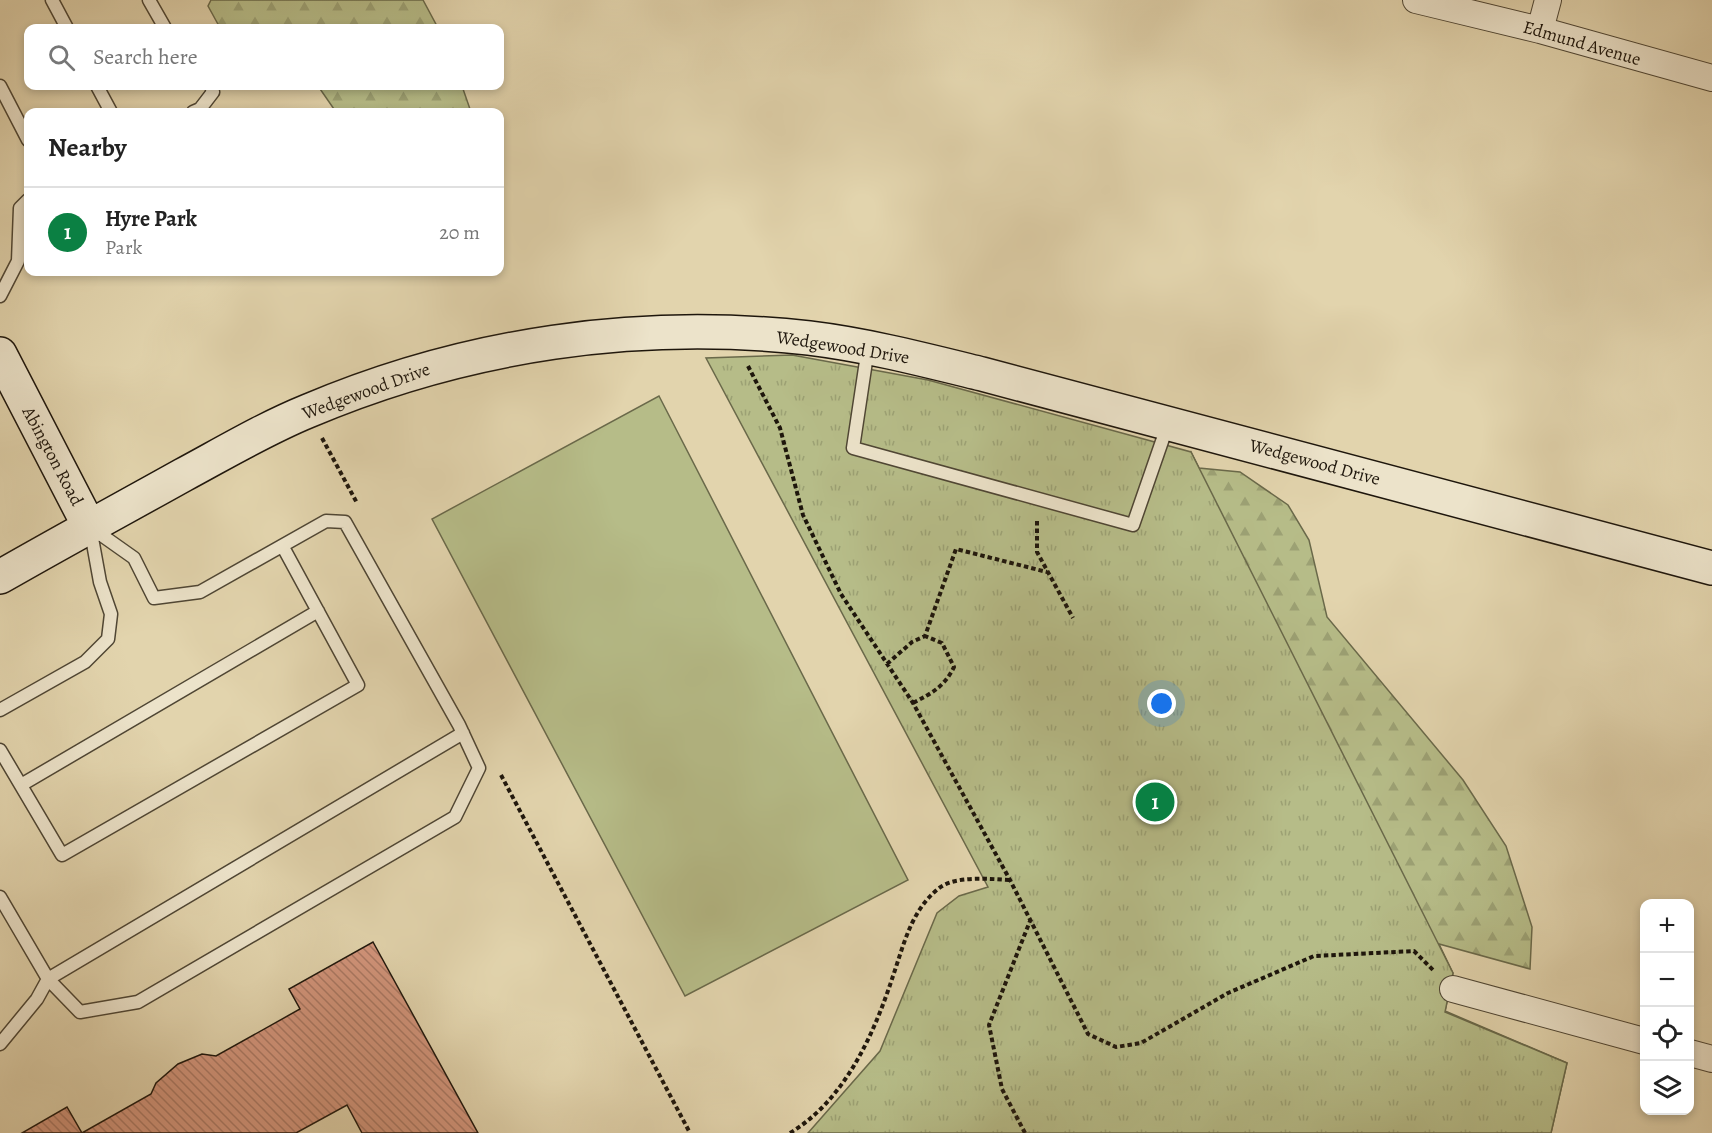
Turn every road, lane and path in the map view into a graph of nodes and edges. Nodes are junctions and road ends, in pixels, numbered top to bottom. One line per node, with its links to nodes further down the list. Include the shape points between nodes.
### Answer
1 (52, 0): 5 (lane)
2 (149, 0): 6 (lane)
3 (1416, 0): 7 (street, Edmund Avenue)
4 (1548, 0): 7 (street)
5 (65, 24)
6 (163, 24)
7 (1540, 30): 8 (street, Edmund Avenue)
8 (1712, 78)
9 (0, 86): 14 (lane)
10 (99, 90): 12 (lane)
11 (212, 90): 13 (lane)
12 (109, 108)
13 (201, 108)
14 (24, 132)
15 (24, 204): 16 (lane, via 20,208 18,261)
16 (0, 296)
17 (731, 332): 18 (street, Wedgewood Drive); 22 (street, Wedgewood Drive, via 568,339 474,357 375,384 264,431); 30 (path, via 780,428 803,515 841,594)
18 (868, 347): 20 (street, Wedgewood Drive); 21 (lane, via 853,448)
19 (0, 354): 22 (street, Abington Road)
20 (1168, 423): 21 (lane, via 1132,525); 24 (street, Wedgewood Drive)
21 (1037, 499): 25 (path, via 1037,552)
22 (90, 526): 23 (lane, via 134,558 154,598 200,592); 26 (street, Wedgewood Drive); 32 (lane, via 100,582 111,614 108,639 85,662)
23 (283, 547): 27 (lane); 33 (lane, via 326,521 345,522)
24 (1712, 568)
25 (1047, 572): 28 (path); 29 (path, via 956,549)
26 (0, 577)
27 (318, 611): 35 (lane); 35 (lane, via 358,685 348,691 62,855)
28 (1074, 618)
29 (925, 636): 30 (path); 31 (path, via 942,643 954,667 948,681 938,690)
30 (887, 664): 31 (path)
31 (913, 703): 36 (path)
32 (0, 710)
33 (463, 733): 39 (lane); 39 (lane, via 479,768 455,817 138,1002 80,1012)
34 (0, 750): 35 (lane)
35 (21, 785)
36 (1010, 880): 38 (path); 45 (path, via 974,878 940,887 914,915 879,1019 858,1059 831,1098)
37 (0, 897): 39 (lane)
38 (1030, 921): 40 (path, via 1088,1034 1116,1047 1141,1043 1228,993 1314,956 1414,951); 46 (path, via 989,1025 1002,1089)
39 (48, 979): 42 (lane, via 37,999)
40 (1454, 989): 41 (street)
41 (1640, 1040)
42 (0, 1044)
43 (1694, 1054): 44 (street)
44 (1712, 1059)
45 (790, 1133)
46 (1025, 1133)

